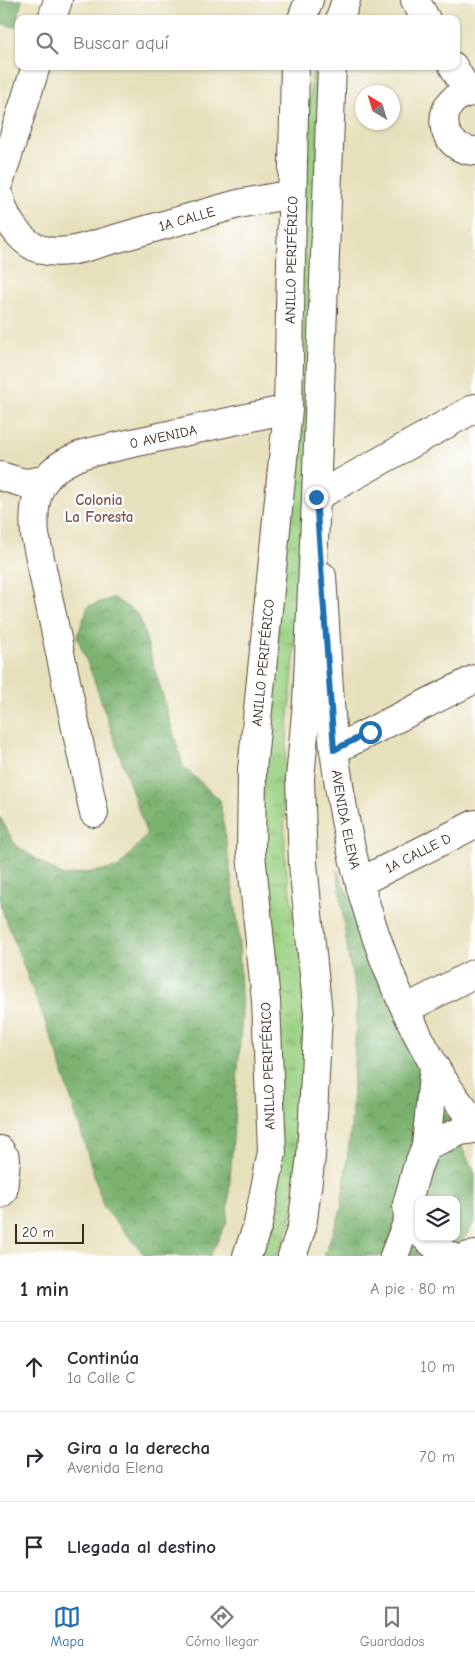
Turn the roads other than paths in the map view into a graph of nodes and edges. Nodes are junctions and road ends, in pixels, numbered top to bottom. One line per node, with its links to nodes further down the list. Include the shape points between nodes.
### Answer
1 (58, 0): 4 (main road)
2 (309, 0): 5 (main road)
3 (346, 0): 6 (main road)
4 (53, 15)
5 (303, 15)
6 (341, 15)
7 (34, 70): 12 (main road)
8 (296, 70): 15 (main road, ANILLO PERIFÉRICO)
9 (334, 70): 21 (main road)
10 (456, 70): 11 (main road)
11 (472, 92): 13 (main road, via 451,102 444,119 445,129 455,145)
12 (6, 141): 14 (main road)
13 (475, 150)
14 (0, 180)
15 (292, 194): 16 (main road, 1A CALLE, via 238,204 66,252 35,247 20,235 3,210); 18 (main road, ANILLO PERIFÉRICO)
16 (0, 198)
17 (475, 408): 21 (main road)
18 (288, 409): 20 (main road, 0 AVENIDA, via 86,453 64,463); 39 (main road, ANILLO PERIFÉRICO, via 252,770 252,854 266,1001 272,1152 258,1224)
19 (0, 476): 20 (main road, via 24,483)
20 (45, 480): 24 (main road, via 36,495 35,535)
21 (316, 497): 23 (main road, AVENIDA ELENA); 40 (main road, via 300,779 303,864 318,1014 312,1156 302,1227)
22 (475, 679): 23 (main road)
23 (334, 750): 26 (main road, AVENIDA ELENA, via 347,831)
24 (94, 813)
25 (475, 824): 26 (main road, 1A CALLE D)
26 (360, 882): 28 (main road, AVENIDA ELENA, via 380,948)
27 (475, 973): 28 (main road)
28 (406, 1009): 29 (main road, AVENIDA ELENA)
29 (434, 1066): 30 (main road, AVENIDA ELENA); 32 (main road)
30 (475, 1124)
31 (475, 1129): 32 (main road, via 461,1131)
32 (426, 1146): 35 (main road, via 416,1168 407,1204)
33 (0, 1150): 34 (main road, via 6,1159)
34 (1, 1193)
35 (415, 1224)
36 (415, 1231): 41 (main road)
37 (430, 1241): 42 (main road)
38 (475, 1255): 43 (main road)
39 (247, 1256)
40 (292, 1256)
41 (394, 1256)
42 (452, 1256)
43 (468, 1256)

